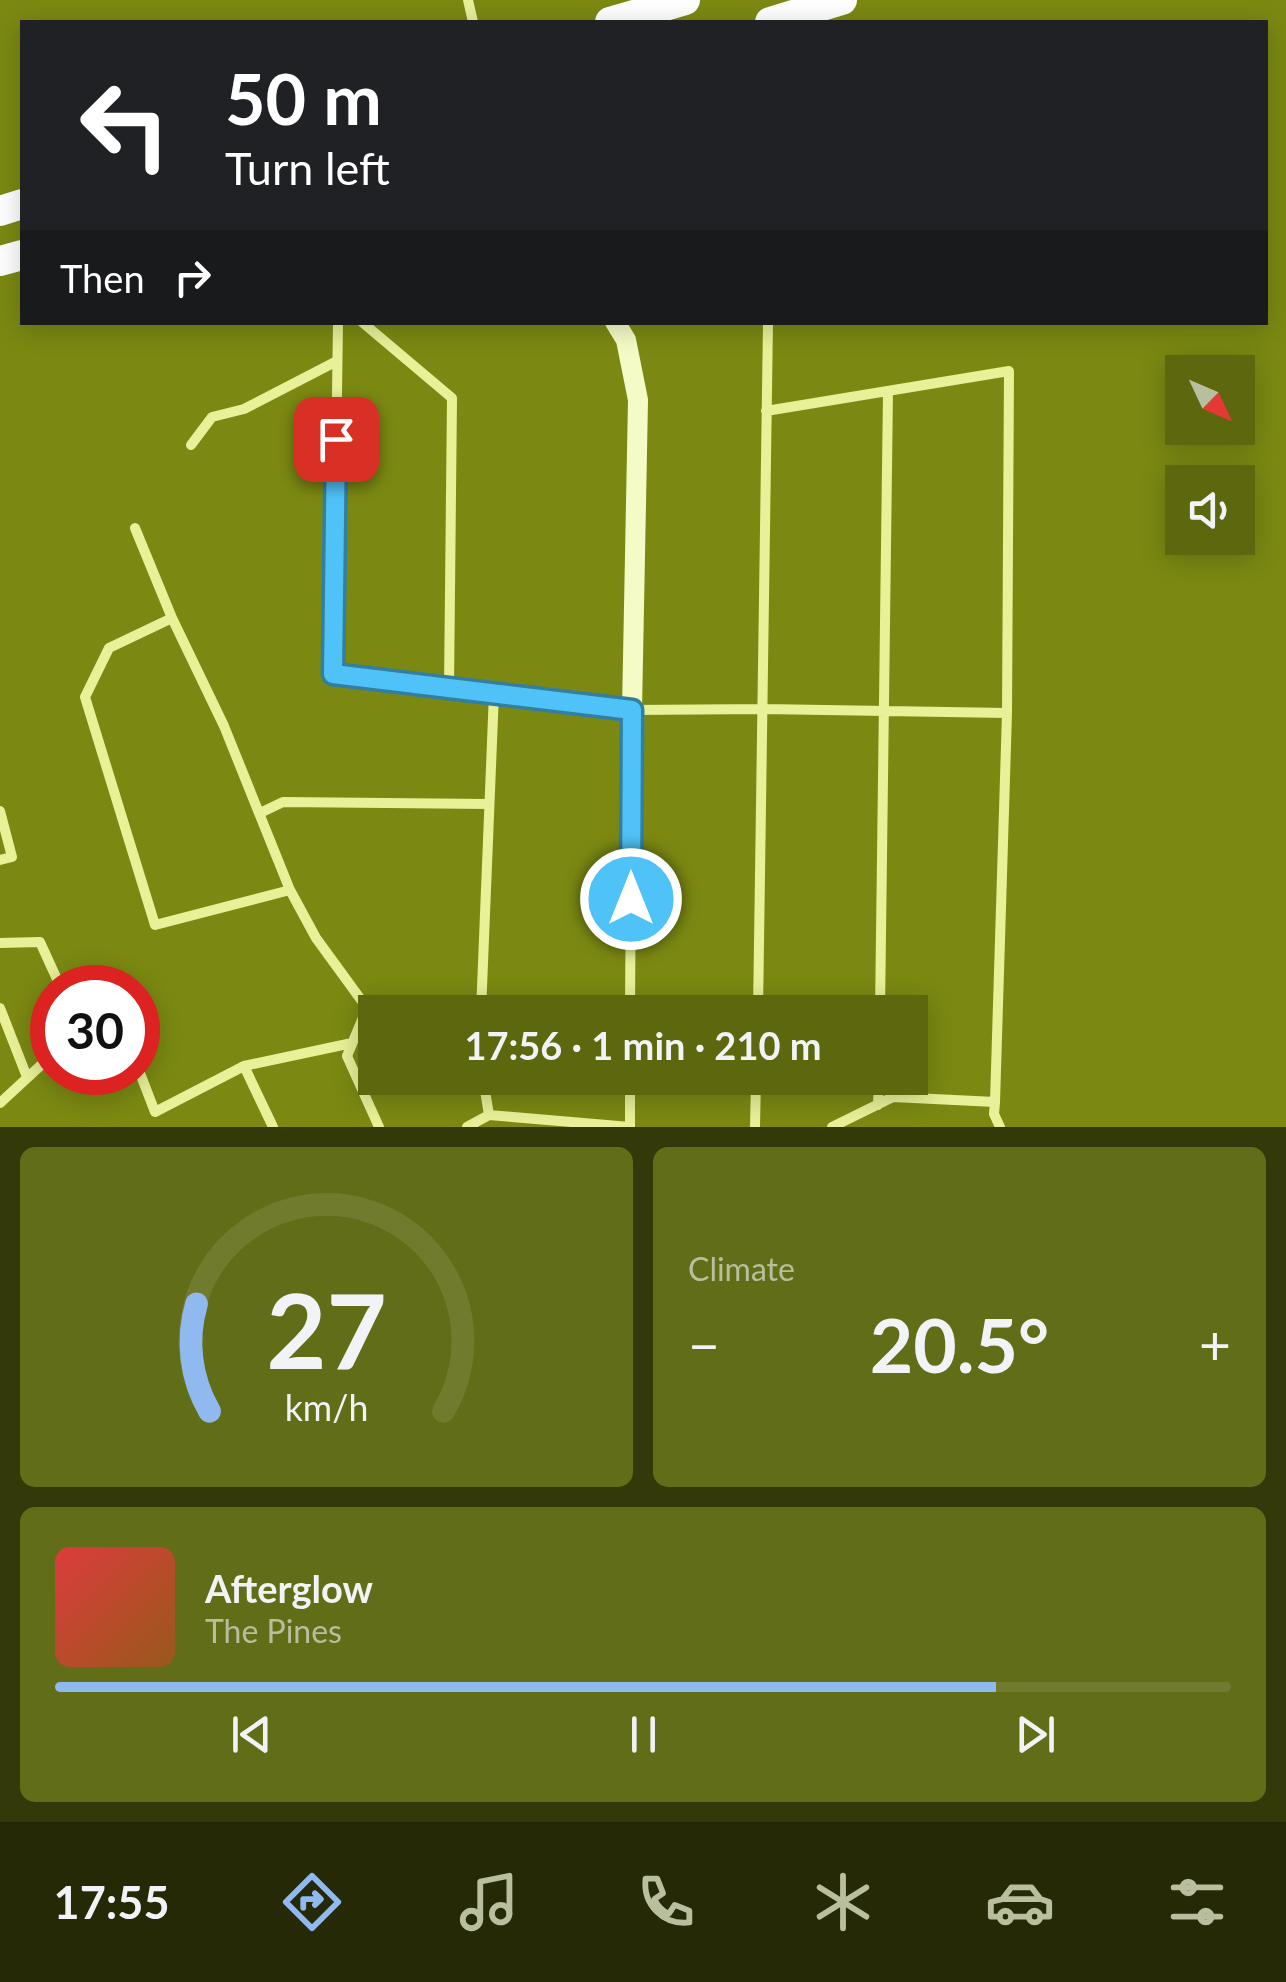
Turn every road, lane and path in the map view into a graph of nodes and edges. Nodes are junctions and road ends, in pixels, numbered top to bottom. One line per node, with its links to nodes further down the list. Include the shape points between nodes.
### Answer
1 (685, 0): 3 (highway)
2 (842, 0): 4 (highway)
3 (617, 20)
4 (777, 20)
5 (338, 325): 9 (street)
6 (366, 325): 15 (street, via 452,398)
7 (617, 325): 18 (street, via 638,400)
8 (768, 325): 11 (street)
9 (337, 361): 12 (street, via 244,409 212,417); 15 (street, via 333,674)
10 (888, 391): 11 (street); 19 (street); 20 (street, via 1009,372)
11 (766, 410): 17 (street)
12 (190, 444)
13 (135, 528): 14 (street)
14 (172, 618): 23 (street); 25 (street, via 109,648 86,698 155,925)
15 (449, 687): 16 (street)
16 (494, 693): 18 (street); 21 (street)
17 (764, 708): 18 (street); 19 (street); 30 (street)
18 (632, 710): 29 (street)
19 (885, 711): 20 (street); 31 (street)
20 (1007, 714): 42 (street)
21 (490, 804): 23 (street, via 283,802); 28 (street)
22 (0, 811): 24 (street, via 12,857)
23 (260, 814): 25 (street)
24 (0, 860)
25 (290, 890): 33 (street, via 367,1008)
26 (0, 943): 27 (street, via 40,942)
27 (51, 965)
28 (482, 995)
29 (630, 995)
30 (758, 995)
31 (880, 995)
32 (0, 1008): 36 (street)
33 (352, 1042): 34 (street); 47 (street, via 347,1056)
34 (244, 1066): 37 (street, via 155,1112); 46 (street)
35 (30, 1074): 36 (street)
36 (27, 1077): 43 (street)
37 (148, 1095)
38 (485, 1095): 45 (street)
39 (630, 1095): 45 (street, via 630,1127)
40 (756, 1095): 49 (street)
41 (878, 1095): 44 (street)
42 (995, 1102): 44 (street, via 893,1098); 51 (street)
43 (0, 1103)
44 (878, 1105): 50 (street)
45 (488, 1115): 48 (street)
46 (273, 1127)
47 (380, 1127)
48 (467, 1127)
49 (755, 1127)
50 (832, 1127)
51 (1000, 1127)

